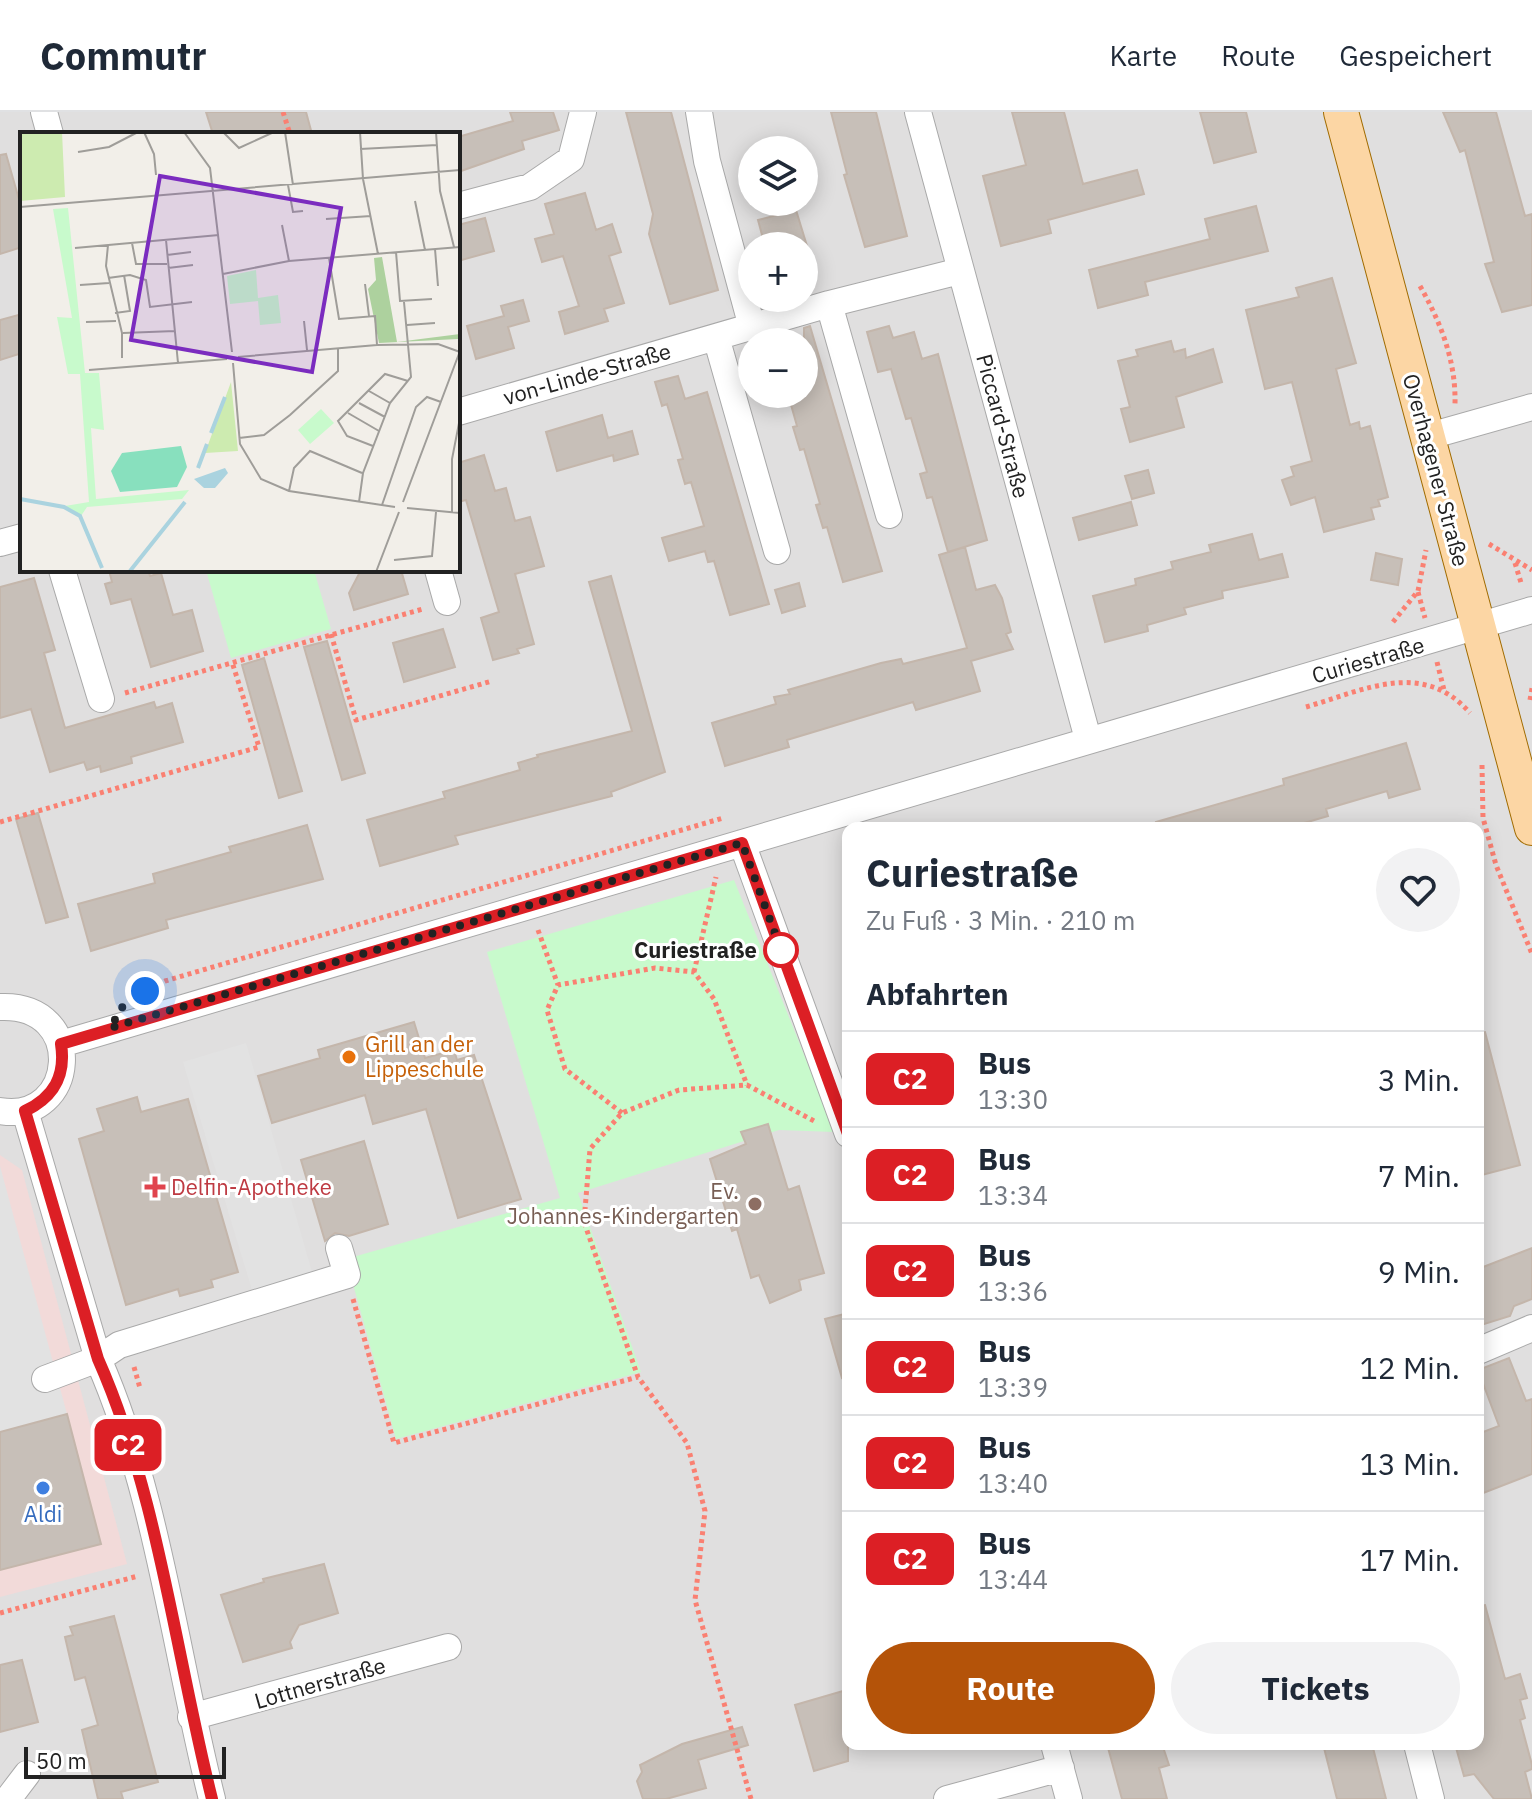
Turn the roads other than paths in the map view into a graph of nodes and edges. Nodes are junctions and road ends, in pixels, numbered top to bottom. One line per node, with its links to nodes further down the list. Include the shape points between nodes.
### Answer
1 (44, 112): 6 (street)
2 (583, 112): 7 (street, via 571,159 530,187)
3 (699, 112): 10 (street)
4 (918, 112): 8 (street, Piccard-Straße)
5 (1341, 112): 14 (main road, Overhagener Straße)
6 (49, 132)
7 (460, 205)
8 (960, 271): 9 (street, von-Linde-Straße); 25 (street, Piccard-Straße)
9 (829, 304): 10 (street, von-Linde-Straße); 15 (street)
10 (752, 327): 11 (street, von-Linde-Straße)
11 (716, 337): 13 (street, von-Linde-Straße); 18 (street)
12 (1532, 407): 14 (street)
13 (460, 411)
14 (1426, 437): 23 (main road, Overhagener Straße)
15 (889, 515)
16 (20, 538): 17 (street)
17 (0, 543)
18 (777, 551)
19 (63, 572): 24 (street)
20 (439, 572): 21 (street)
21 (447, 602)
22 (1532, 610): 23 (street, Curiestraße)
23 (1477, 627): 25 (street, Curiestraße); 26 (main road, Overhagener Straße)
24 (101, 699)
25 (1088, 739): 27 (street, Curiestraße)
26 (1532, 828)
27 (746, 854): 29 (street, Curiestraße); 31 (street)
28 (0, 1007): 29 (street, via 30,1010 54,1030)
29 (61, 1044): 30 (street, via 62,1069 53,1092)
30 (12, 1111): 35 (street)
31 (842, 1118)
32 (339, 1248): 35 (street, via 347,1275 119,1345)
33 (1532, 1328): 34 (street)
34 (1484, 1348)
35 (98, 1359): 36 (street); 38 (street, via 115,1398 162,1570)
36 (45, 1379)
37 (448, 1647): 38 (street, Lottnerstraße)
38 (191, 1717): 43 (street)
39 (1419, 1750): 46 (street)
40 (1058, 1756): 44 (street); 45 (street)
41 (27, 1774): 42 (street)
42 (8, 1799)
43 (212, 1799)
44 (947, 1799)
45 (1069, 1799)
46 (1431, 1799)

